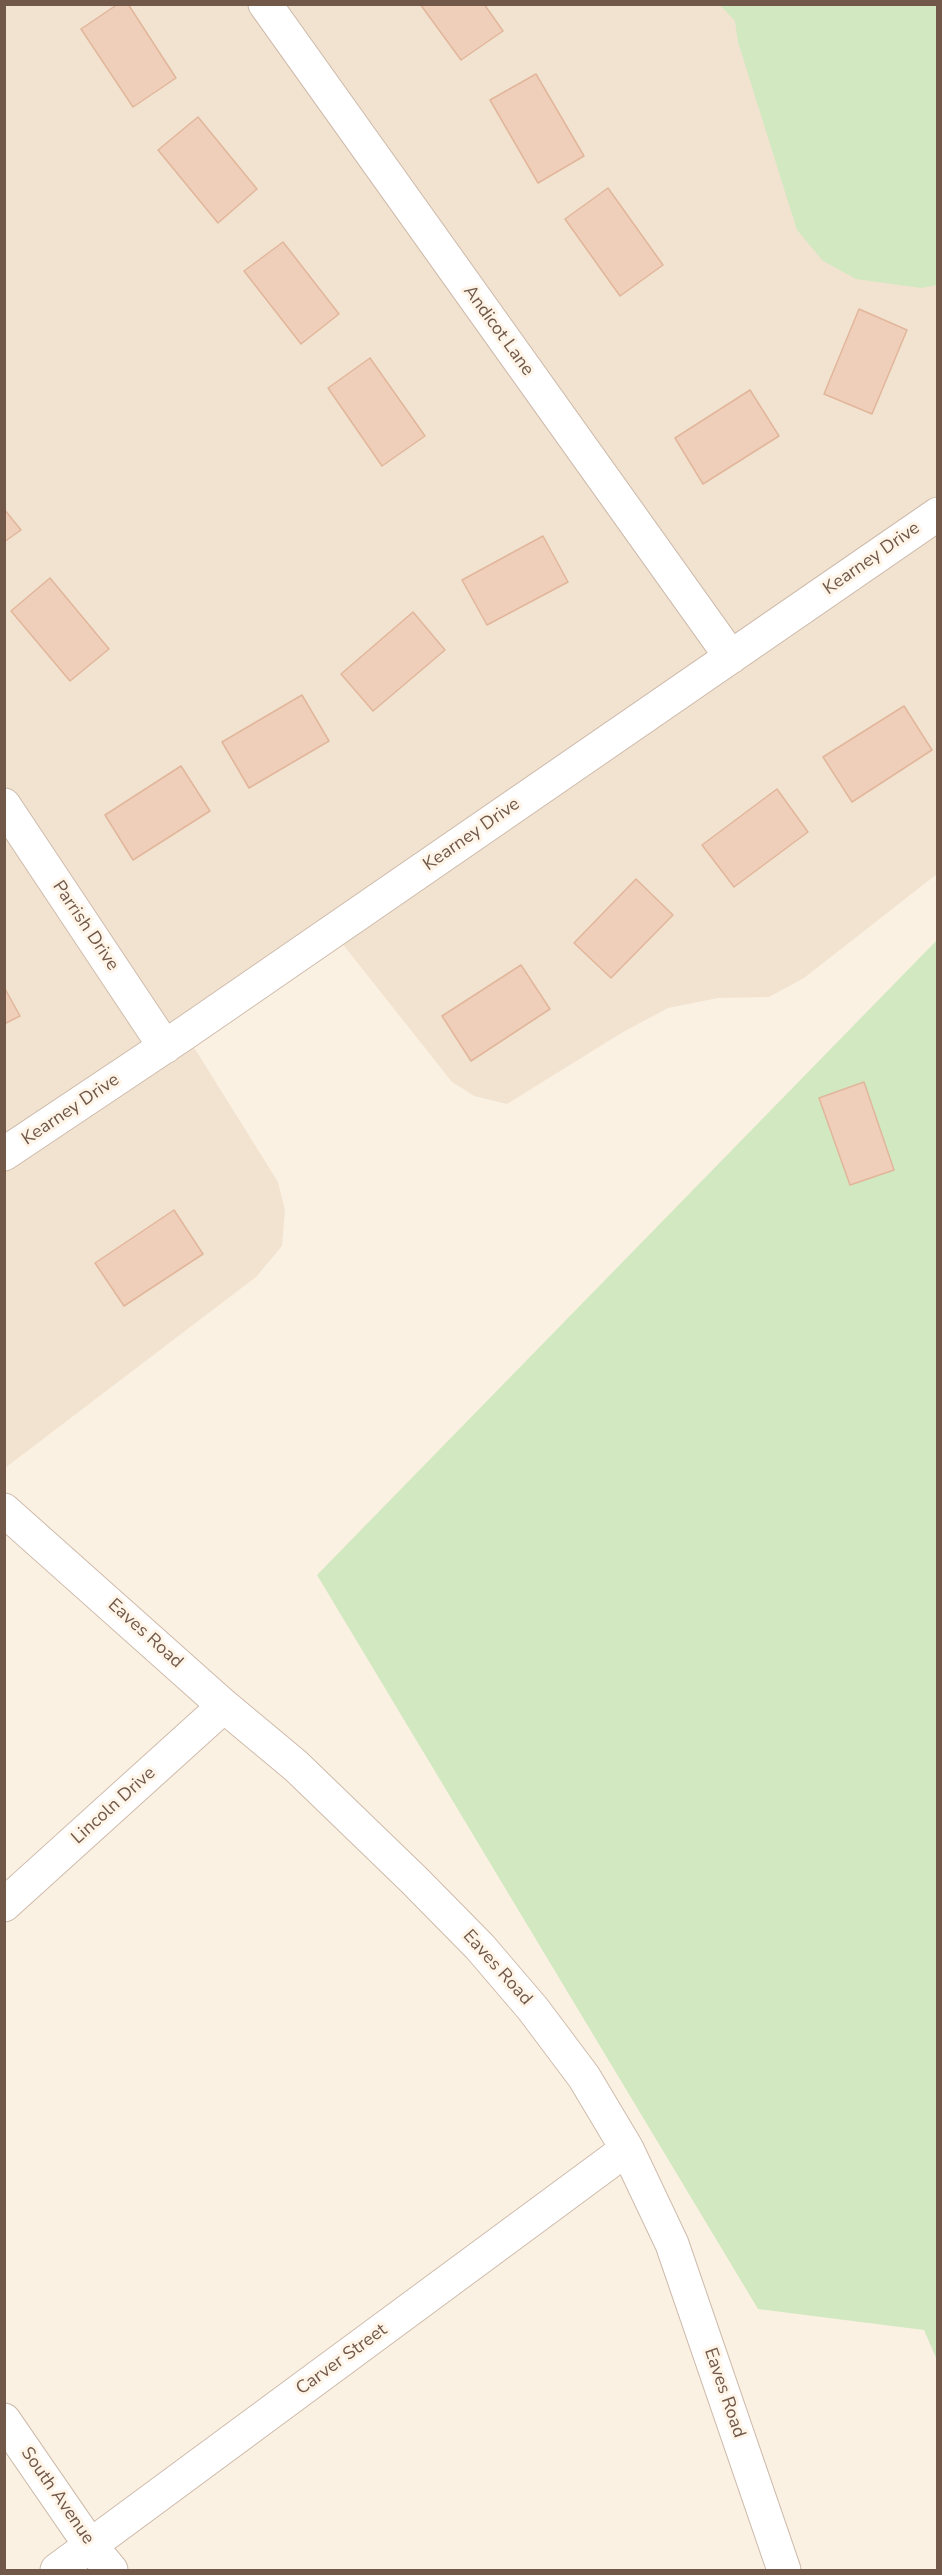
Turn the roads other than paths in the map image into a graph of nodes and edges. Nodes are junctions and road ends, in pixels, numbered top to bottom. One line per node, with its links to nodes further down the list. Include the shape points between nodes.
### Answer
1 (265, 4): 3 (street, Andicot Lane)
2 (938, 514): 3 (street, Kearney Drive)
3 (731, 657): 5 (street, Kearney Drive)
4 (4, 805): 5 (street, Parrish Drive)
5 (165, 1047): 6 (street, Kearney Drive)
6 (4, 1154)
7 (4, 1510): 8 (street, Eaves Road)
8 (224, 1706): 9 (street, Lincoln Drive); 10 (street, Eaves Road, via 296,1766 480,1947 584,2077)
9 (4, 1905)
10 (627, 2150): 12 (street, Carver Street); 15 (street, Eaves Road, via 672,2244)
11 (4, 2420): 12 (street, South Avenue)
12 (90, 2545): 13 (street, Carver Street); 14 (street, South Avenue)
13 (57, 2571)
14 (111, 2571)
15 (784, 2571)

